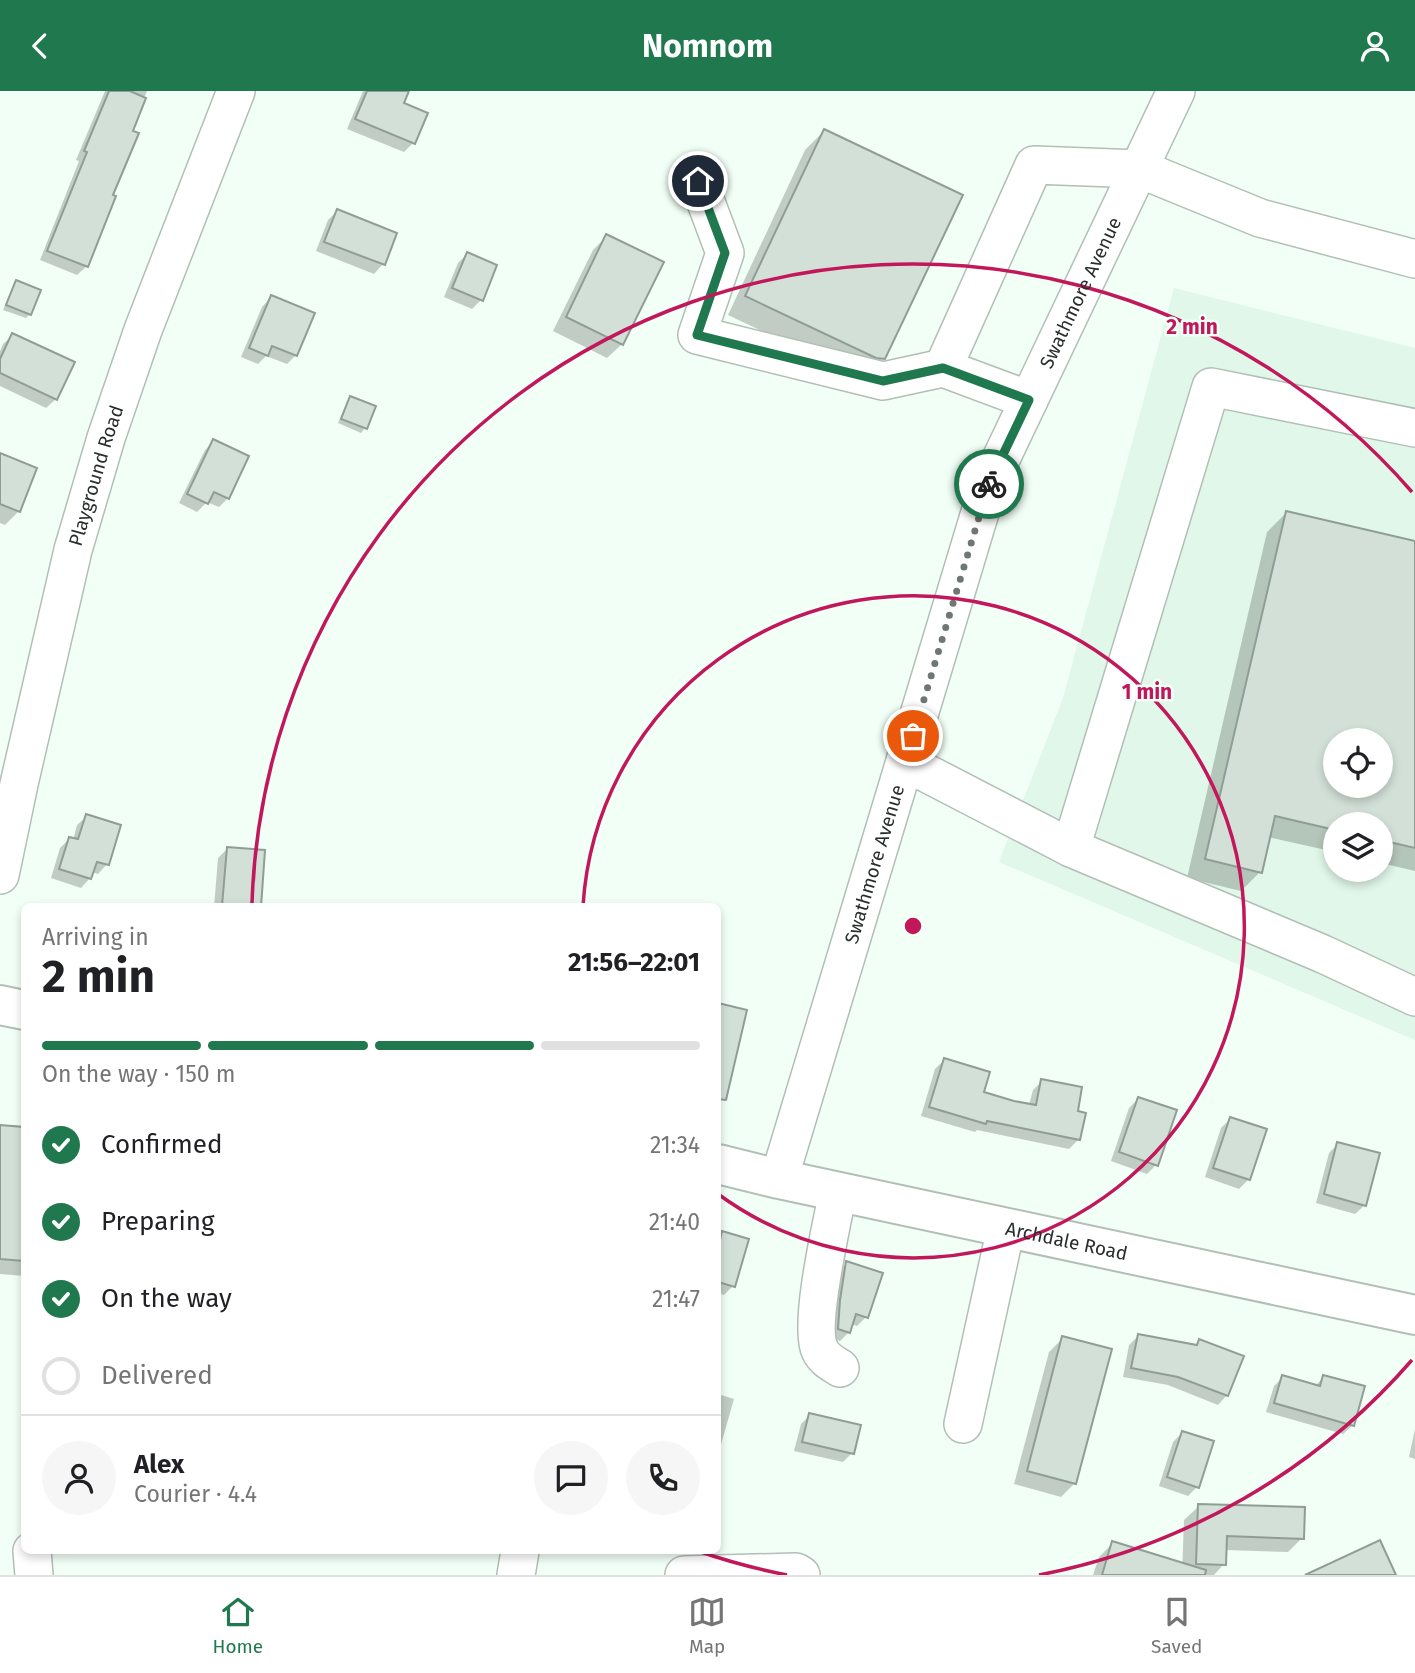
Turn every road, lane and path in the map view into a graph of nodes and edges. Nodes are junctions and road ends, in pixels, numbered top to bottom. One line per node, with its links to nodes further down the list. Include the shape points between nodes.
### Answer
1 (236, 91): 11 (street, Playground Road, via 106,438 74,550)
2 (1176, 91): 3 (street, Swathmore Avenue)
3 (1140, 169): 5 (street, via 1260,218); 6 (street, via 1034,165); 7 (street, Swathmore Avenue)
4 (698, 181): 6 (street, via 725,253 697,335 883,381)
5 (1415, 259)
6 (943, 368): 7 (street)
7 (1029, 400): 9 (street, Swathmore Avenue, via 988,486)
8 (1415, 428): 10 (street, via 1211,387)
9 (905, 762): 10 (street); 16 (street, Swathmore Avenue)
10 (1071, 848): 12 (street)
11 (0, 874)
12 (1415, 997)
13 (0, 1005): 14 (main road)
14 (21, 1009)
15 (721, 1165): 16 (main road, Archdale Road)
16 (779, 1179): 17 (main road, Archdale Road)
17 (838, 1192): 18 (main road, Archdale Road); 20 (street, via 816,1334 818,1348)
18 (1006, 1228): 19 (main road, Archdale Road); 21 (street)
19 (1415, 1315)
20 (840, 1368)
21 (963, 1424)
22 (32, 1554): 24 (street)
23 (520, 1554): 25 (street)
24 (34, 1575)
25 (516, 1575)
26 (684, 1575): 27 (street)
27 (801, 1575)

